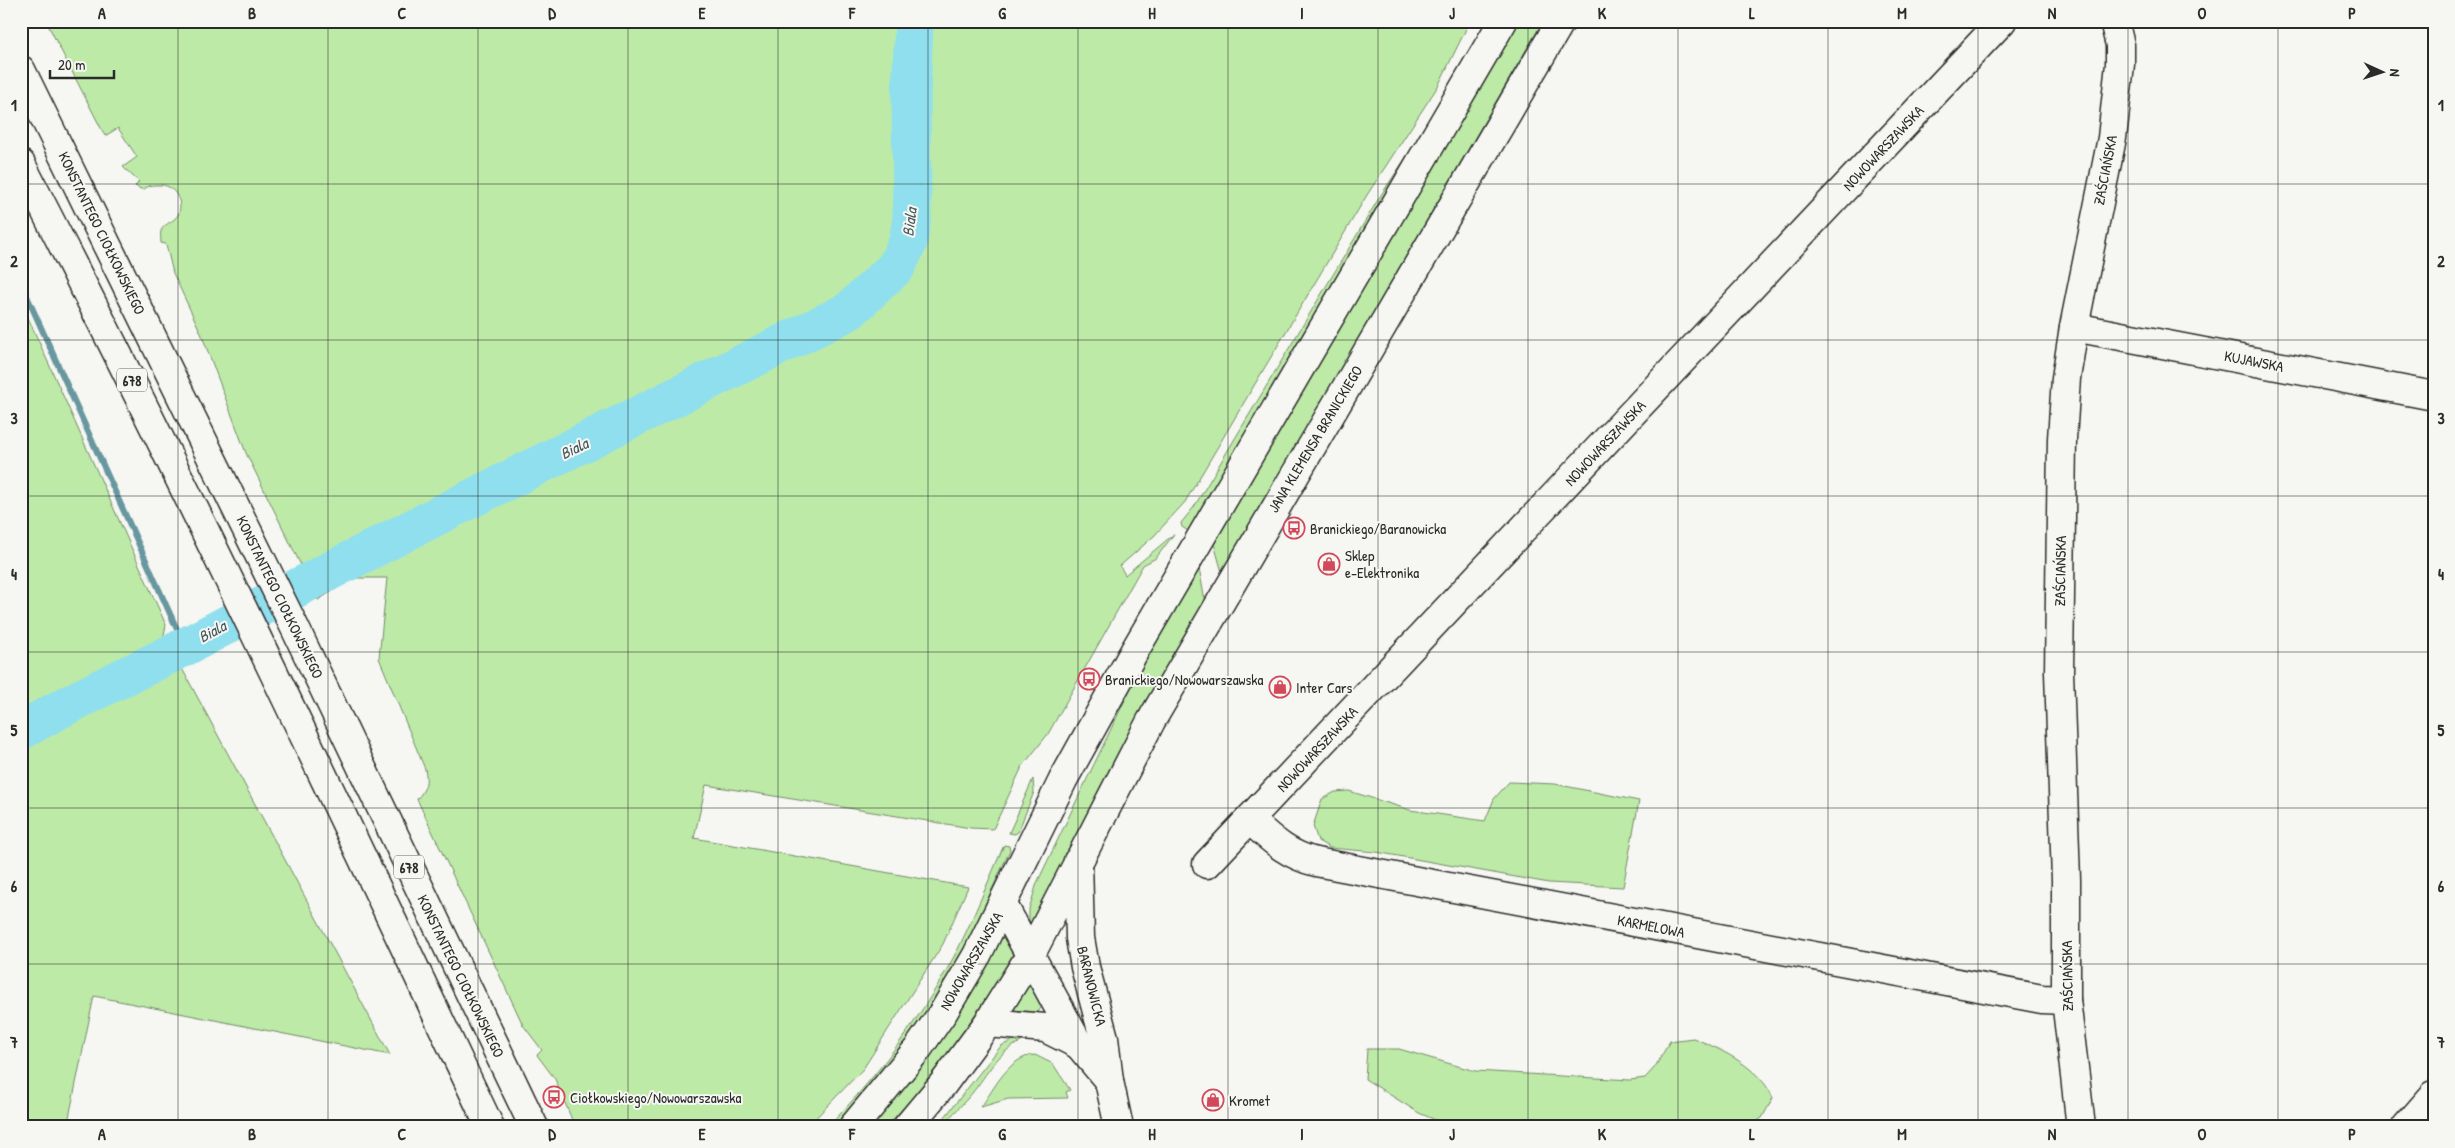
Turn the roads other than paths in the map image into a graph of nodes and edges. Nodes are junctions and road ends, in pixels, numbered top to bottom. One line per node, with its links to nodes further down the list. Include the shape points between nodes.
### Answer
1 (1503, 21): 12 (main road, NOWOWARSZAWSKA, via 1175,581 1063,780)
2 (1561, 21): 10 (main road, JANA KLEMENSA BRANICKIEGO, via 1151,721)
3 (2002, 21): 9 (main road, NOWOWARSZAWSKA)
4 (2114, 21): 7 (main road, ZAŚCIAŃSKA, via 2120,45 2120,64 2112,138)
5 (21, 70): 20 (main road, KONSTANTEGO CIOŁKOWSKIEGO / 678, via 294,626)
6 (21, 164): 19 (main road, 678, via 238,599)
7 (2074, 327): 8 (main road, KUJAWSKA); 14 (main road, ZAŚCIAŃSKA, via 2066,378 2059,672 2066,880)
8 (2434, 396)
9 (1250, 820): 11 (main road, NOWOWARSZAWSKA); 14 (main road, KARMELOWA, via 1278,846 1298,858 1316,862 2032,997)
10 (1078, 861): 13 (main road); 17 (main road, BARANOWICKA, via 1080,938 1104,1038)
11 (1207, 864)
12 (1003, 905): 13 (main road, BARANOWICKA); 21 (main road, NOWOWARSZAWSKA, via 944,1010 917,1050)
13 (1030, 956): 15 (main road); 16 (main road, BARANOWICKA)
14 (2066, 1000): 24 (main road, ZAŚCIAŃSKA)
15 (988, 1022): 16 (main road, BARANOWICKA, via 1045,1028); 22 (main road)
16 (1078, 1045): 17 (main road, BARANOWICKA)
17 (1109, 1081): 23 (main road, BARANOWICKA)
18 (2434, 1095): 25 (main road)
19 (490, 1127)
20 (534, 1127)
21 (853, 1127)
22 (907, 1127)
23 (1119, 1127)
24 (2081, 1127)
25 (2406, 1127)

